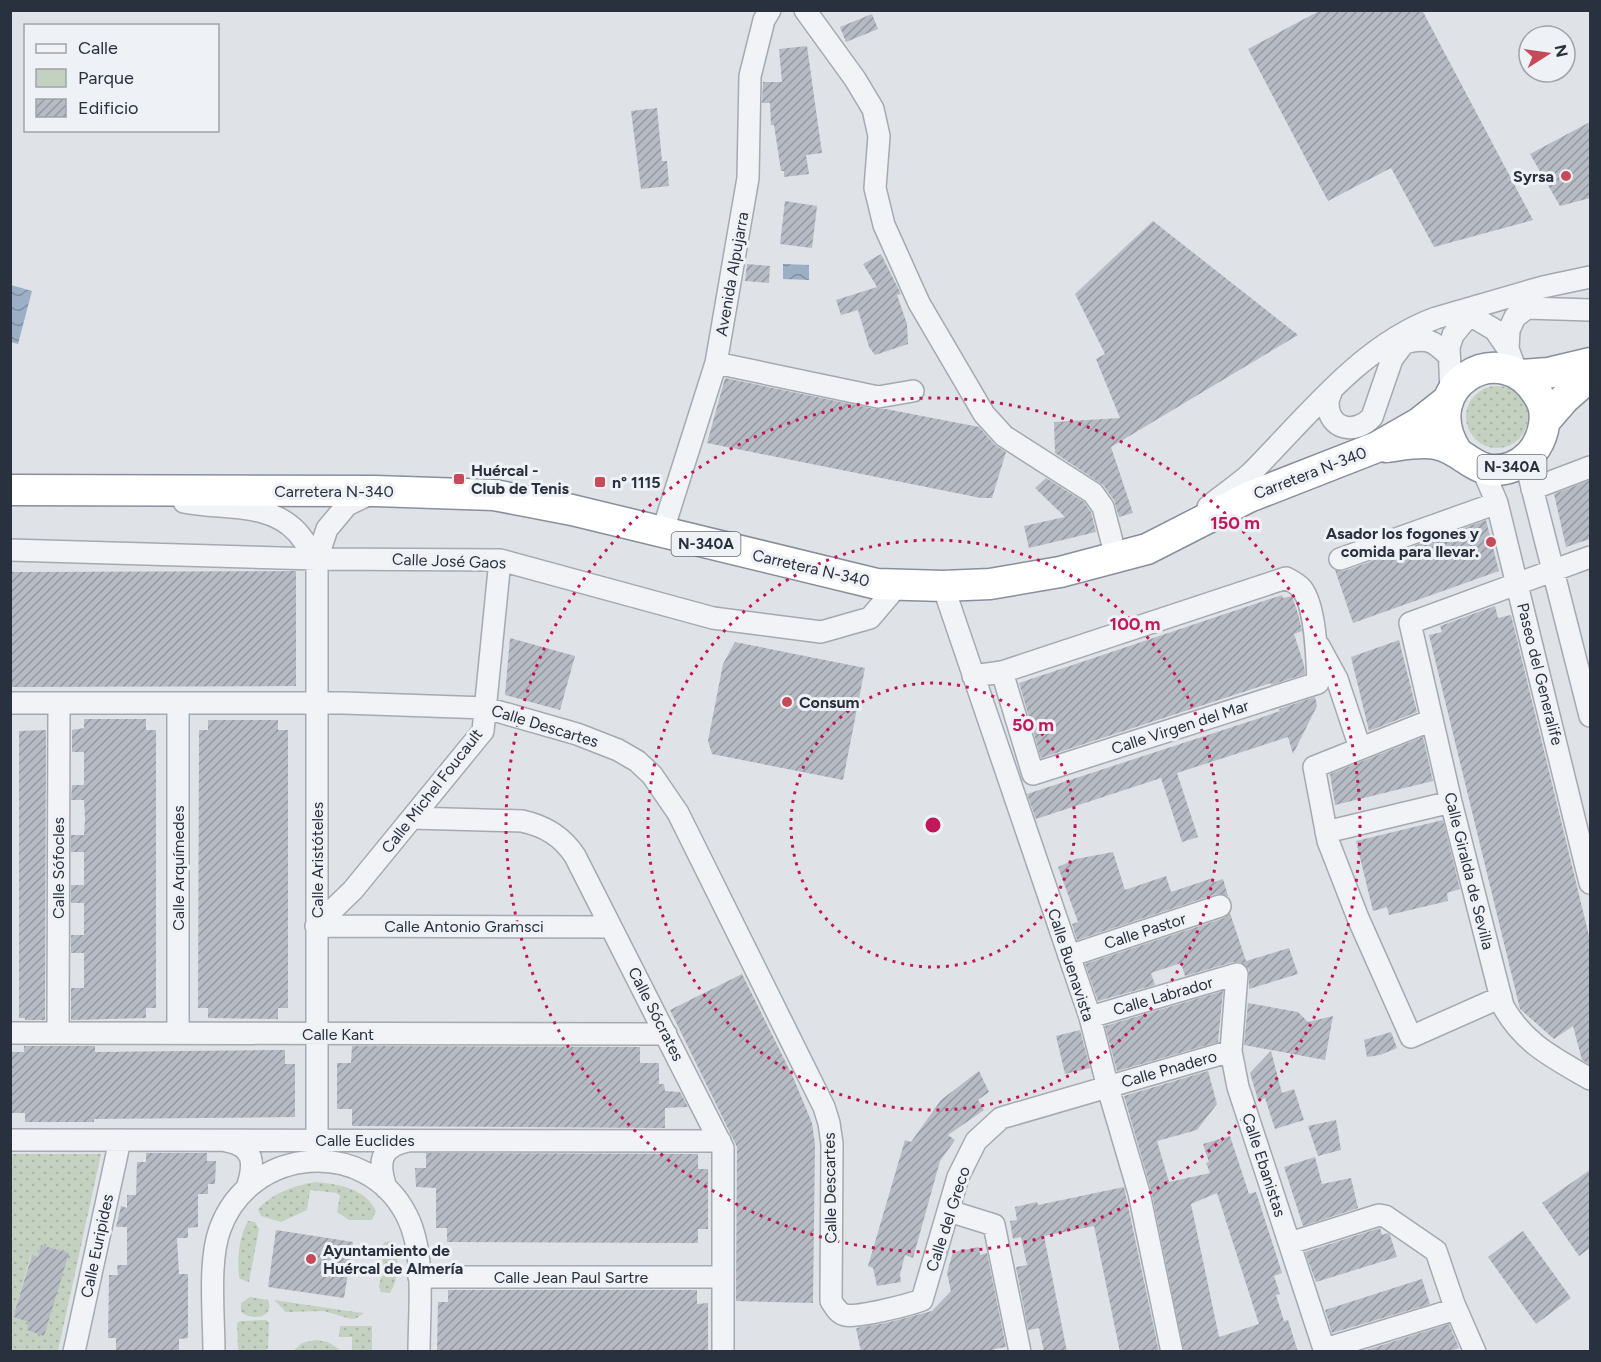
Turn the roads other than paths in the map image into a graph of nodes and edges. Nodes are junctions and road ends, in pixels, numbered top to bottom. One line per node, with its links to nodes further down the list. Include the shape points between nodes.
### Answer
1 (770, 10): 7 (street, Avenida Alpujarra, via 750,76 748,178)
2 (805, 10): 28 (street, via 873,109 879,136 875,188 884,225 919,303 984,414 1004,436 1093,493 1103,507)
3 (1590, 277): 5 (street, via 1543,287)
4 (1590, 310): 9 (street, via 1527,308 1515,317 1509,330)
5 (1470, 311): 6 (street, via 1453,335); 9 (street, via 1495,330); 11 (street, via 1419,324 1369,357)
6 (1449, 356): 11 (street, via 1426,339 1404,343 1392,359 1372,417 1357,428 1337,424 1330,416 1328,402); 13 (street)
7 (716, 363): 12 (street, via 878,397); 25 (street, Avenida Alpujarra)
8 (1590, 363): 9 (highway, N-340A, via 1548,373)
9 (1515, 366): 13 (highway, N-340A, via 1480,370 1464,379); 14 (highway, via 1543,402)
10 (1590, 376): 14 (highway, N-340A)
11 (1332, 390): 26 (street, via 1249,475)
12 (913, 391)
13 (1449, 397): 15 (highway, N-340A, via 1419,423); 16 (highway, N-340A, via 1445,428)
14 (1545, 421): 17 (highway, N-340A, via 1540,443)
15 (1377, 447): 16 (highway, N-340A, via 1437,444); 26 (highway, Carretera N-340 / N-340A, via 1249,497)
16 (1457, 452): 19 (highway, N-340A)
17 (1525, 460): 19 (highway, N-340A, via 1497,470); 20 (street)
18 (1590, 467): 20 (street)
19 (1482, 468): 24 (street, Paseo del Generalife)
20 (1532, 489): 33 (street)
21 (10, 490): 22 (highway, Carretera N-340 / N-340A)
22 (128, 490): 23 (highway, Carretera N-340 / N-340A); 30 (street, via 194,504 256,509 296,531)
23 (375, 491): 25 (highway, Carretera N-340 / N-340A, via 494,495); 30 (street, Calle Aristóteles, via 346,505 327,530)
24 (1497, 503): 31 (street); 34 (street, Paseo del Generalife)
25 (662, 533): 35 (highway, Carretera N-340 / N-340A, via 877,584)
26 (1176, 533): 28 (highway, Carretera N-340 / N-340A, via 1147,549)
27 (10, 550): 30 (street, Calle José Gaos)
28 (1116, 557): 36 (highway, Carretera N-340 / N-340A, via 990,584)
29 (1590, 557): 33 (street)
30 (316, 559): 32 (street, Calle José Gaos); 43 (street, Calle Aristóteles)
31 (1340, 559)
32 (500, 560): 35 (street, Calle José Gaos, via 713,618 821,632 870,618); 44 (street, Calle Michel Foucault)
33 (1553, 571): 34 (street); 45 (street)
34 (1517, 584): 46 (street, Calle Giralda de Sevilla, via 1410,623); 51 (street, Paseo del Generalife)
35 (898, 585): 36 (highway, Carretera N-340 / N-340A)
36 (943, 586): 39 (street, Calle Buenavista)
37 (1316, 640): 38 (street, Calle Virgen del Mar, via 1307,596 1300,586 1286,578); 38 (street, Calle Virgen del Mar, via 1318,683 1033,774); 47 (street, via 1337,679)
38 (1002, 672): 39 (street)
39 (972, 676): 55 (street, Calle Buenavista)
40 (10, 703): 41 (street, Calle Descartes)
41 (59, 703): 42 (street, Calle Descartes); 60 (street, Calle Sófocles)
42 (178, 703): 43 (street, Calle Descartes); 61 (street, Calle Arquímedes)
43 (316, 703): 44 (street, Calle Descartes); 53 (street, Calle Aristóteles)
44 (486, 708): 49 (street, Calle Michel Foucault, via 483,731); 80 (street, Calle Descartes, via 618,750 652,775 678,813 824,1107 832,1144 831,1301 838,1312)
45 (1590, 716)
46 (1432, 720): 47 (street); 48 (street, Calle Giralda de Sevilla)
47 (1360, 748): 50 (street, via 1314,766)
48 (1451, 802): 50 (street); 57 (street, Calle Giralda de Sevilla)
49 (412, 818): 53 (street, Calle Michel Foucault, via 353,890); 54 (street, Calle Sócrates, via 522,821 554,833 575,856)
50 (1326, 832): 57 (street, via 1358,918 1411,1037)
51 (1590, 883)
52 (1220, 906): 55 (street, Calle Pastor)
53 (316, 926): 54 (street, Calle Antonio Gramsci); 62 (street, Calle Aristóteles)
54 (611, 927): 63 (street, Calle Sócrates)
55 (1069, 956): 58 (street, Calle Buenavista)
56 (1237, 974): 58 (street, Calle Labrador); 64 (street, Calle Ebanistas)
57 (1501, 997): 65 (street, Calle Giralda de Sevilla, via 1513,1023 1530,1042)
58 (1090, 1017): 66 (street, Calle Buenavista)
59 (10, 1033): 60 (street, Calle Kant)
60 (58, 1033): 61 (street, Calle Kant)
61 (178, 1033): 62 (street, Calle Kant)
62 (317, 1034): 63 (street, Calle Kant); 72 (street, Calle Aristóteles)
63 (666, 1034): 71 (street, Calle Sócrates)
64 (1231, 1051): 66 (street, Calle Pnadero); 76 (street, Calle Ebanistas, via 1238,1087)
65 (1590, 1080)
66 (1108, 1088): 75 (street, Calle del Greco, via 1001,1118 976,1141 958,1177); 89 (street, Calle Buenavista, via 1139,1193)
67 (10, 1140): 68 (street, Calle Euclides)
68 (120, 1140): 69 (street, Calle Euclides); 82 (street, Calle Euripides)
69 (220, 1140): 72 (street, Calle Euclides); 73 (street, via 240,1145 251,1157 252,1173)
70 (411, 1141): 71 (street, Calle Euclides); 72 (street, Calle Euclides); 74 (street, via 393,1146 382,1158)
71 (720, 1141): 78 (street, Calle Sócrates)
72 (317, 1151): 73 (street, via 275,1169); 74 (street, via 358,1169)
73 (247, 1188): 83 (street, via 226,1215 215,1246)
74 (386, 1188): 77 (street, via 413,1230)
75 (950, 1210): 80 (street, Calle del Greco, via 922,1300); 88 (street, via 994,1225)
76 (1290, 1243): 79 (street, via 1384,1216 1436,1251); 81 (street, Calle Ebanistas)
77 (419, 1276): 78 (street, Calle Jean Paul Sartre); 86 (street)
78 (723, 1277): 87 (street, Calle Sócrates)
79 (1456, 1309): 81 (street); 90 (street)
80 (853, 1315)
81 (1325, 1350)
82 (74, 1352)
83 (214, 1352)
84 (227, 1352): 85 (street, via 227,1255 239,1219 260,1192 279,1180 325,1170 343,1173 368,1186 386,1202 400,1226 408,1249)
85 (408, 1352)
86 (419, 1352)
87 (723, 1352)
88 (1020, 1352)
89 (1172, 1352)
90 (1475, 1352)

